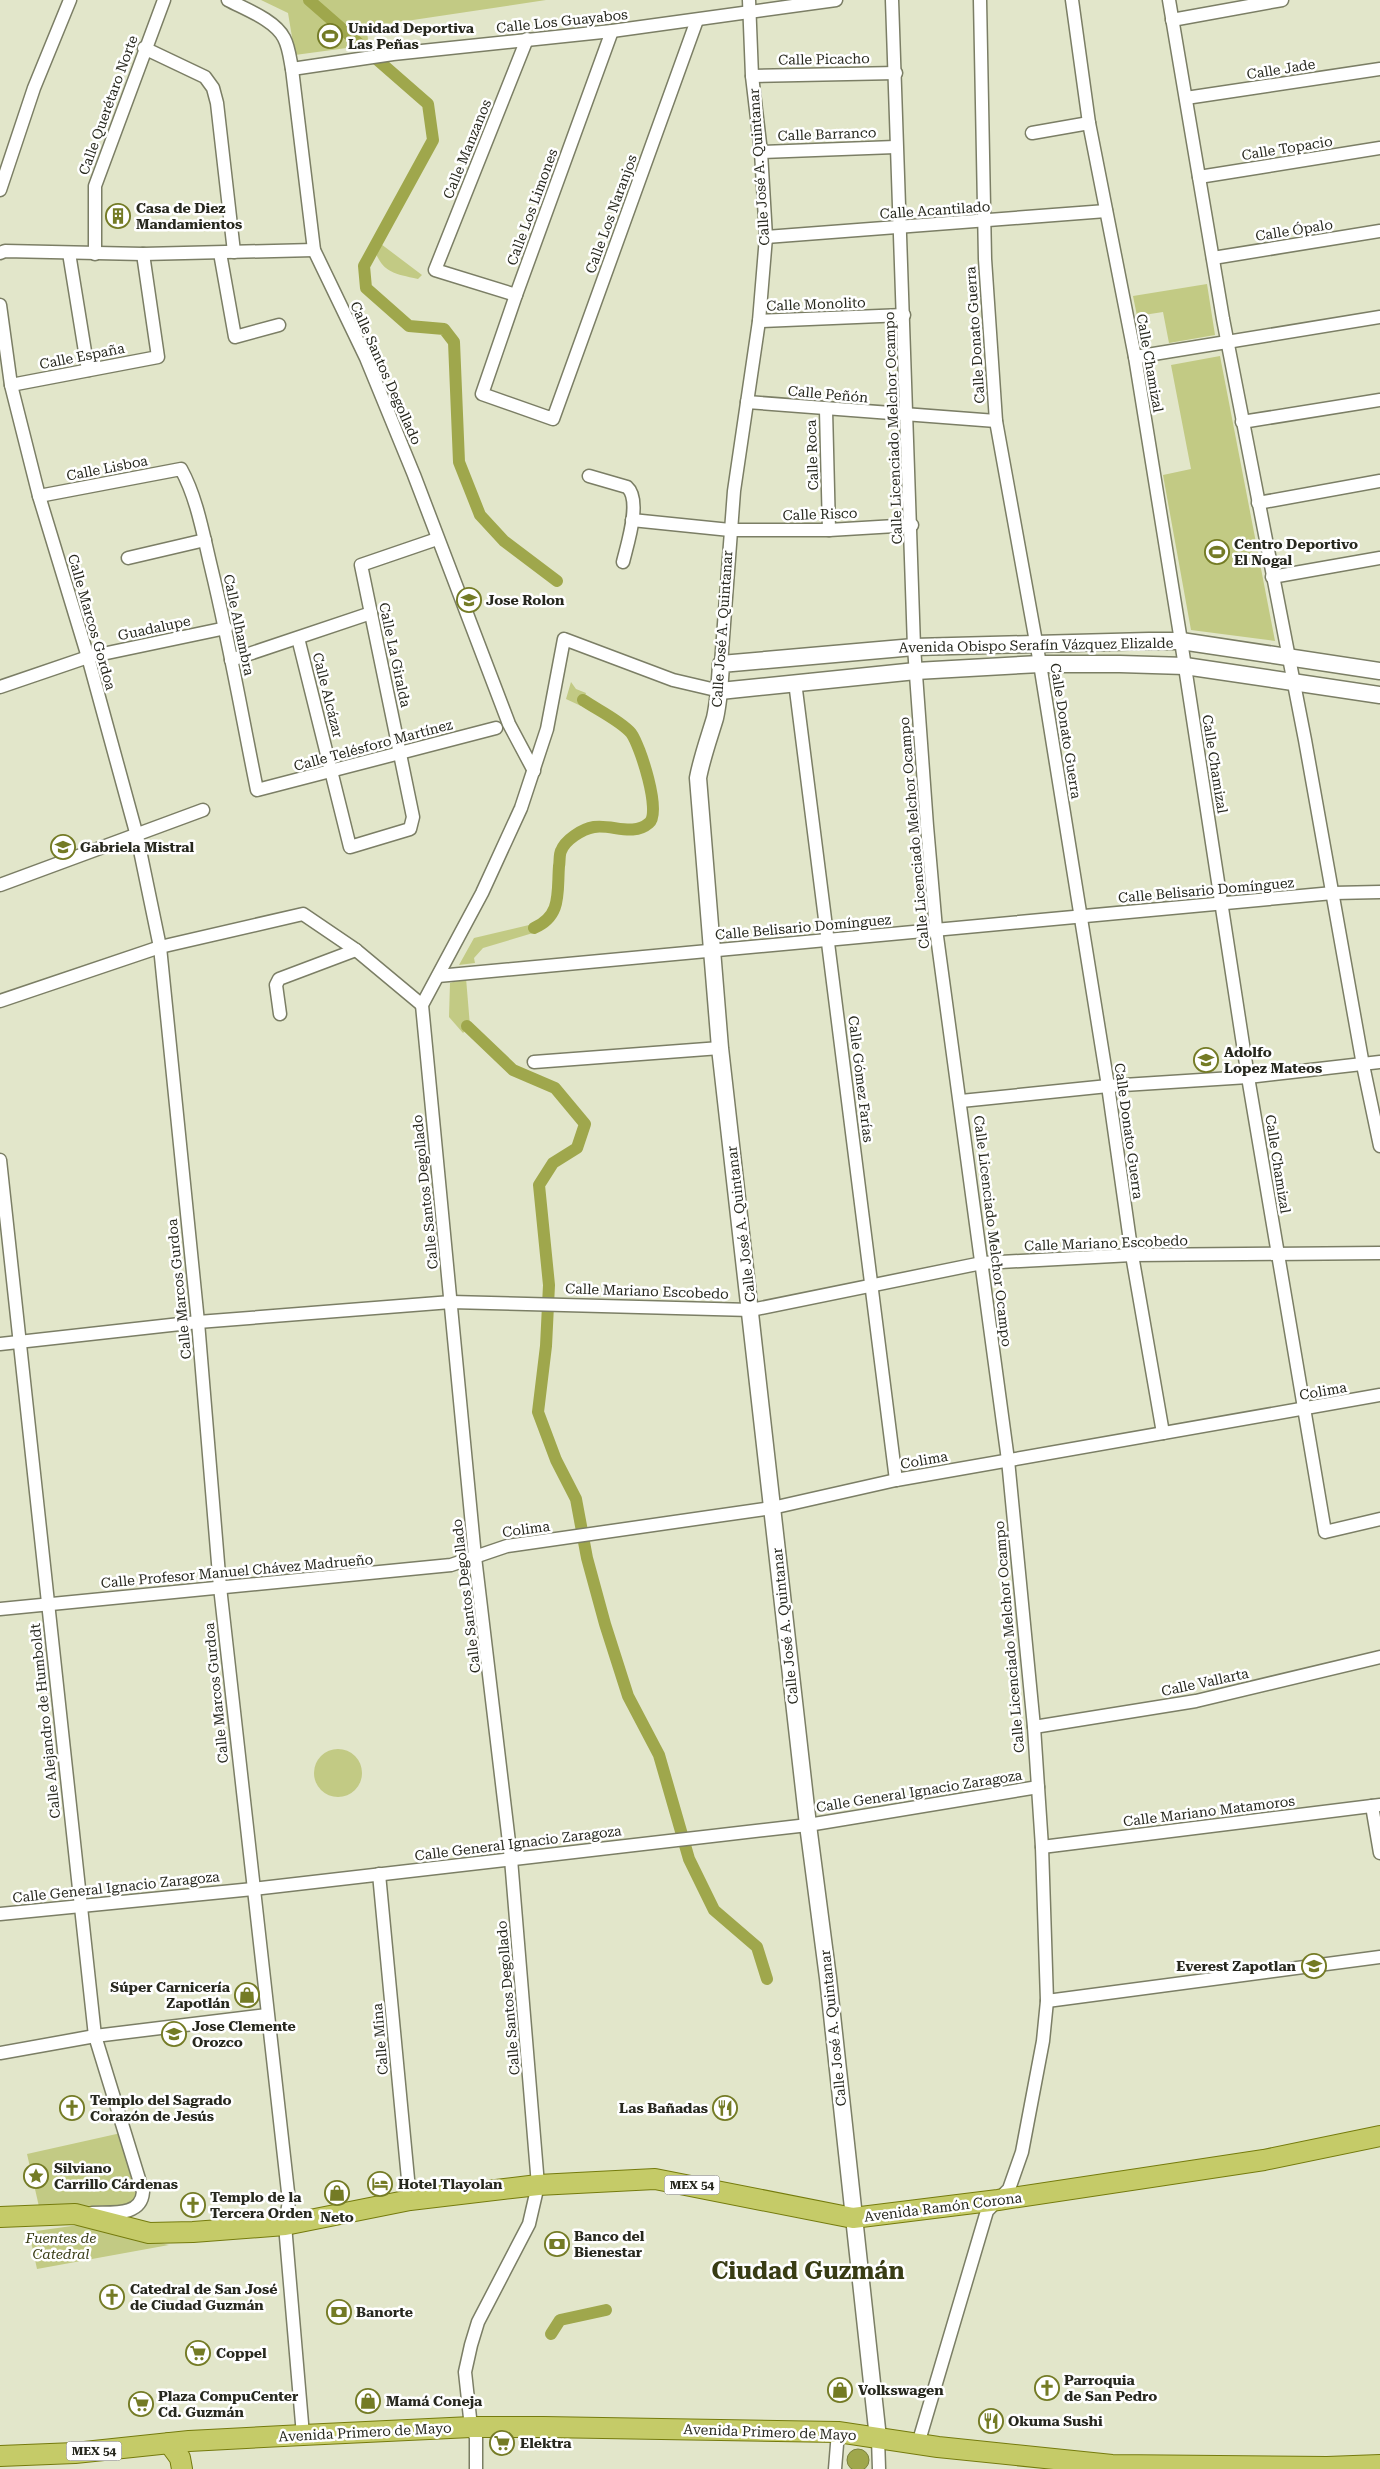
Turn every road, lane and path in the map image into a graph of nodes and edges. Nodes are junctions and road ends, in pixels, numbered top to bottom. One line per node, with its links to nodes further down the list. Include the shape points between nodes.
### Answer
1 (70, 0): 27 (street, via 34,88)
2 (164, 0): 15 (street, Calle Querétaro Norte)
3 (228, 0): 16 (street, Calle Santos Degollado, via 281,32)
4 (836, 0): 10 (street, Calle Los Guayabos)
5 (892, 0): 18 (street, Calle Licenciado Melchor Ocampo)
6 (980, 0): 29 (street, Calle Donato Guerra)
7 (1072, 0): 21 (street, Calle Chamizal)
8 (1169, 0): 12 (street)
9 (1282, 0): 12 (street)
10 (749, 5): 11 (street, Calle Los Guayabos); 19 (street, Calle José A. Quintanar)
11 (697, 20): 13 (street, Calle Los Guayabos); 51 (street, Calle Los Naranjos, via 553,419)
12 (1172, 20): 20 (street)
13 (612, 31): 14 (street, Calle Los Guayabos); 41 (street, Calle Los Limones)
14 (526, 40): 16 (street, Calle Los Guayabos); 41 (street, Calle Manzanos, via 435,270)
15 (144, 48): 36 (street, via 205,77 213,88 218,103); 38 (street, Calle Querétaro Norte, via 95,186)
16 (292, 69): 34 (street, Calle Santos Degollado)
17 (1380, 69): 20 (street, Calle Jade)
18 (896, 73): 19 (street, Calle Picacho); 23 (street, Calle Licenciado Melchor Ocampo)
19 (752, 76): 25 (street, Calle José A. Quintanar)
20 (1186, 98): 26 (street)
21 (1089, 123): 22 (street); 28 (street, Calle Chamizal)
22 (1032, 133)
23 (895, 147): 25 (street, Calle Barranco); 30 (street, Calle Licenciado Melchor Ocampo)
24 (1380, 148): 26 (street, Calle Topacio)
25 (761, 152): 32 (street, Calle José A. Quintanar)
26 (1199, 177): 40 (street)
27 (0, 190)
28 (1106, 211): 29 (street, Calle Acantilado); 48 (street, Calle Chamizal)
29 (985, 222): 30 (street, Calle Acantilado); 56 (street, Calle Donato Guerra)
30 (900, 228): 32 (street, Calle Acantilado); 43 (street, Calle Licenciado Melchor Ocampo)
31 (1380, 232): 40 (street, Calle Ópalo)
32 (766, 236): 45 (street, Calle José A. Quintanar)
33 (2, 250): 37 (street)
34 (314, 250): 36 (street); 67 (street, Calle Santos Degollado, via 366,358)
35 (220, 252): 36 (street); 39 (street); 46 (street, via 235,337)
36 (234, 252)
37 (69, 254): 38 (street); 49 (street)
38 (94, 254): 39 (street)
39 (143, 254): 49 (street, Calle España, via 158,357)
40 (1213, 258): 47 (street)
41 (516, 296): 51 (street, Calle Los Limones)
42 (0, 306): 50 (street, Calle Marcos Gordoa)
43 (904, 316): 45 (street, Calle Monolito); 55 (street, Calle Licenciado Melchor Ocampo)
44 (1380, 316): 47 (street)
45 (760, 321): 53 (street, Calle José A. Quintanar)
46 (279, 325)
47 (1227, 341): 48 (street); 57 (street)
48 (1135, 357): 76 (street, Calle Chamizal)
49 (88, 370): 50 (street, Calle España)
50 (11, 385): 61 (street, Calle Marcos Gordoa)
51 (482, 394)
52 (1380, 400): 57 (street)
53 (747, 402): 54 (street, Calle Peñón); 65 (street, Calle José A. Quintanar)
54 (826, 410): 55 (street, Calle Peñón); 66 (street, Calle Roca)
55 (908, 416): 56 (street, Calle Peñón); 64 (street, Calle Licenciado Melchor Ocampo)
56 (996, 421): 77 (street, Calle Donato Guerra)
57 (1242, 422): 62 (street)
58 (181, 469): 61 (street, Calle Lisboa); 68 (street, Calle Alhambra)
59 (590, 476): 63 (street, via 632,491)
60 (1380, 481): 62 (street)
61 (39, 496): 79 (street, Calle Marcos Gordoa)
62 (1258, 503): 72 (street)
63 (632, 520): 65 (street, Calle Risco); 71 (street)
64 (912, 525): 66 (street, Calle Risco); 78 (street, Calle Licenciado Melchor Ocampo)
65 (730, 530): 66 (street, Calle Risco); 82 (street, Calle José A. Quintanar)
66 (830, 530)
67 (437, 539): 73 (street, Calle La Giralda, via 361,565); 95 (street, Calle Santos Degollado, via 509,724)
68 (205, 540): 69 (street); 74 (street, Calle Alhambra)
69 (128, 558)
70 (1380, 558): 72 (street)
71 (623, 562)
72 (1272, 577): 80 (street)
73 (371, 613): 75 (street); 93 (street, Calle La Giralda)
74 (226, 628): 79 (street, Guadalupe); 81 (street, Calle Alhambra)
75 (298, 638): 81 (street); 94 (street, Calle Alcázar)
76 (1181, 641): 77 (street, Avenida Obispo Serafín Vázquez Elizalde); 80 (street, Avenida Obispo Serafín Vázquez Elizalde); 84 (street, Calle Chamizal)
77 (1036, 642): 78 (street, Avenida Obispo Serafín Vázquez Elizalde); 83 (street, Calle Donato Guerra)
78 (914, 647): 82 (street, Avenida Obispo Serafín Vázquez Elizalde); 86 (street, Calle Licenciado Melchor Ocampo)
79 (88, 657): 89 (street, Guadalupe); 98 (street, Calle Marcos Gordoa)
80 (1288, 657): 85 (street, Avenida Obispo Serafín Vázquez Elizalde); 87 (street)
81 (231, 660): 96 (street, Calle Alhambra)
82 (721, 664): 90 (street, Calle José A. Quintanar)
83 (1040, 664): 84 (street, Avenida Obispo Serafín Vázquez Elizalde); 86 (street, Avenida Obispo Serafín Vázquez Elizalde); 104 (street, Calle Donato Guerra)
84 (1184, 666): 87 (street, Avenida Obispo Serafín Vázquez Elizalde); 103 (street, Calle Chamizal)
85 (1380, 670)
86 (916, 671): 88 (street, Avenida Obispo Serafín Vázquez Elizalde); 105 (street, Calle Licenciado Melchor Ocampo)
87 (1292, 681): 91 (street, Avenida Obispo Serafín Vázquez Elizalde); 102 (street)
88 (795, 682): 90 (street, Avenida Obispo Serafín Vázquez Elizalde); 106 (street, Calle Gómez Farías)
89 (0, 687)
90 (720, 690): 95 (street, via 673,680 564,639 547,729); 109 (street, Calle José A. Quintanar, via 698,778)
91 (1380, 695)
92 (496, 728): 93 (street, Calle Telésforo Martínez)
93 (400, 754): 94 (street, Calle Telésforo Martínez); 99 (street, Calle La Giralda, via 413,824 410,829)
94 (331, 771): 96 (street, Calle Telésforo Martínez); 99 (street, Calle Alcázar)
95 (534, 771): 110 (street, via 521,808 482,893)
96 (257, 790)
97 (203, 810): 98 (street)
98 (137, 836): 100 (street); 107 (street, Calle Marcos Gordoa)
99 (350, 847)
100 (0, 885)
101 (1380, 892): 102 (street, Calle Belisario Domínguez)
102 (1333, 893): 103 (street, Calle Belisario Domínguez); 117 (street)
103 (1221, 903): 104 (street, Calle Belisario Domínguez); 118 (street, Calle Chamizal)
104 (1080, 916): 105 (street, Calle Belisario Domínguez); 119 (street, Calle Donato Guerra)
105 (936, 930): 106 (street, Calle Belisario Domínguez); 120 (street, Calle Licenciado Melchor Ocampo)
106 (828, 940): 109 (street, Calle Belisario Domínguez); 127 (street, Calle Gómez Farías)
107 (160, 947): 108 (street, via 303,914); 111 (street); 130 (street, Calle Marcos Gurdoa)
108 (356, 950): 112 (street); 113 (street, via 279,979 276,985)
109 (711, 950): 110 (street, Calle Belisario Domínguez); 114 (street, Calle José A. Quintanar)
110 (438, 976): 112 (street)
111 (0, 1000)
112 (422, 1005): 128 (street, Calle Santos Degollado)
113 (280, 1014)
114 (720, 1048): 115 (street); 129 (street, Calle José A. Quintanar)
115 (534, 1062)
116 (1380, 1062): 117 (street)
117 (1363, 1065): 118 (street); 121 (street)
118 (1248, 1077): 119 (street); 123 (street, Calle Chamizal)
119 (1108, 1086): 120 (street); 125 (street, Calle Donato Guerra)
120 (961, 1101): 126 (street, Calle Licenciado Melchor Ocampo)
121 (1380, 1146)
122 (0, 1160): 131 (street, Calle Alejandro de Humboldt)
123 (1277, 1253): 124 (street, Calle Mariano Escobedo); 125 (street, Calle Mariano Escobedo); 134 (street, Calle Chamizal)
124 (1380, 1253)
125 (1132, 1255): 126 (street, Calle Mariano Escobedo); 135 (street, Calle Donato Guerra)
126 (982, 1263): 127 (street, Calle Mariano Escobedo); 136 (street, Calle Licenciado Melchor Ocampo)
127 (871, 1284): 129 (street, Calle Mariano Escobedo); 137 (street, Calle Gómez Farías)
128 (451, 1302): 129 (street, Calle Mariano Escobedo); 130 (street, Calle Mariano Escobedo); 140 (street, Calle Santos Degollado)
129 (751, 1310): 138 (street, Calle José A. Quintanar)
130 (198, 1322): 131 (street, Calle Mariano Escobedo); 141 (street, Calle Marcos Gurdoa)
131 (20, 1342): 132 (street, Calle Mariano Escobedo); 142 (street, Calle Alejandro de Humboldt)
132 (0, 1344)
133 (1380, 1395): 134 (street, Colima)
134 (1303, 1410): 135 (street, Colima); 139 (street, Calle Chamizal, via 1325,1532)
135 (1163, 1433): 136 (street, Colima)
136 (1008, 1460): 137 (street, Colima); 145 (street, Calle Licenciado Melchor Ocampo)
137 (896, 1480): 138 (street, Colima)
138 (772, 1508): 140 (street, Colima, via 507,1546); 148 (street, Calle José A. Quintanar)
139 (1380, 1519)
140 (475, 1557): 141 (street, Calle Profesor Manuel Chávez Madrueño, via 452,1565); 151 (street, Calle Santos Degollado)
141 (220, 1587): 142 (street, Calle Profesor Manuel Chávez Madrueño); 153 (street, Calle Marcos Gurdoa)
142 (48, 1604): 143 (street, Calle Profesor Manuel Chávez Madrueño); 154 (street, Calle Alejandro de Humboldt)
143 (0, 1609)
144 (1380, 1657): 145 (street, Calle Vallarta, via 1215,1697)
145 (1034, 1727): 146 (street, Calle Licenciado Melchor Ocampo)
146 (1038, 1787): 148 (street, Calle General Ignacio Zaragoza); 149 (street, Calle Licenciado Melchor Ocampo)
147 (1376, 1806): 149 (street, Calle Mariano Matamoros); 150 (street)
148 (808, 1825): 151 (street, Calle General Ignacio Zaragoza); 167 (street, Calle José A. Quintanar)
149 (1042, 1847): 157 (street, Calle Licenciado Melchor Ocampo)
150 (1380, 1853)
151 (511, 1859): 152 (street, Calle General Ignacio Zaragoza); 162 (street, Calle Santos Degollado)
152 (379, 1874): 153 (street, Calle General Ignacio Zaragoza); 163 (street, Calle Mina)
153 (253, 1889): 154 (street, Calle General Ignacio Zaragoza); 158 (street, Calle Marcos Gurdoa)
154 (80, 1906): 155 (street, Calle General Ignacio Zaragoza); 159 (street, Calle Alejandro de Humboldt)
155 (0, 1914)
156 (1380, 1957): 157 (street)
157 (1048, 2001): 164 (street, Calle Licenciado Melchor Ocampo, via 1034,2099 1022,2152 1009,2189)
158 (267, 2015): 159 (street); 168 (street, Calle Marcos Gurdoa, via 290,2201)
159 (95, 2036): 160 (street); 165 (street, Calle Alejandro de Humboldt, via 143,2197 138,2206 127,2211)
160 (0, 2053)
161 (1380, 2136): 164 (main road, Avenida Ramón Corona / MEX 54, via 1264,2160)
162 (538, 2185): 163 (main road, Avenida Ramón Corona / MEX 54); 167 (main road, Avenida Ramón Corona / MEX 54, via 655,2180); 169 (street, Calle Santos Degollado, via 534,2210 478,2322 471,2345 466,2372)
163 (410, 2200): 168 (main road, Avenida Ramón Corona / MEX 54)
164 (998, 2200): 167 (main road, Avenida Ramón Corona / MEX 54); 174 (street, Calle Licenciado Melchor Ocampo, via 987,2211)
165 (75, 2214): 166 (main road, Avenida Ramón Corona / MEX 54); 168 (main road, Avenida Ramón Corona / MEX 54, via 149,2233)
166 (0, 2217)
167 (853, 2218): 172 (street, Calle José A. Quintanar)
168 (285, 2225): 171 (street, Calle Marcos Gurdoa)
169 (471, 2427): 170 (main road, Avenida Primero de Mayo / MEX 54); 171 (main road, Avenida Primero de Mayo / MEX 54); 180 (street, Calle Santos Degollado, via 476,2437)
170 (838, 2432): 172 (main road, Avenida Primero de Mayo / MEX 54); 181 (street)
171 (302, 2434): 173 (main road, Avenida Primero de Mayo / MEX 54)
172 (878, 2438): 174 (main road, Avenida Primero de Mayo / MEX 54); 182 (street)
173 (179, 2442): 175 (main road, MEX 54, via 75,2453); 178 (main road); 179 (main road)
174 (918, 2444): 177 (main road, Avenida Primero de Mayo / MEX 54)
175 (0, 2456)
176 (1380, 2465): 177 (main road, Avenida Primero de Mayo / MEX 54)
177 (1112, 2467)
178 (182, 2469)
179 (196, 2469)
180 (476, 2469)
181 (835, 2469)
182 (879, 2469)

